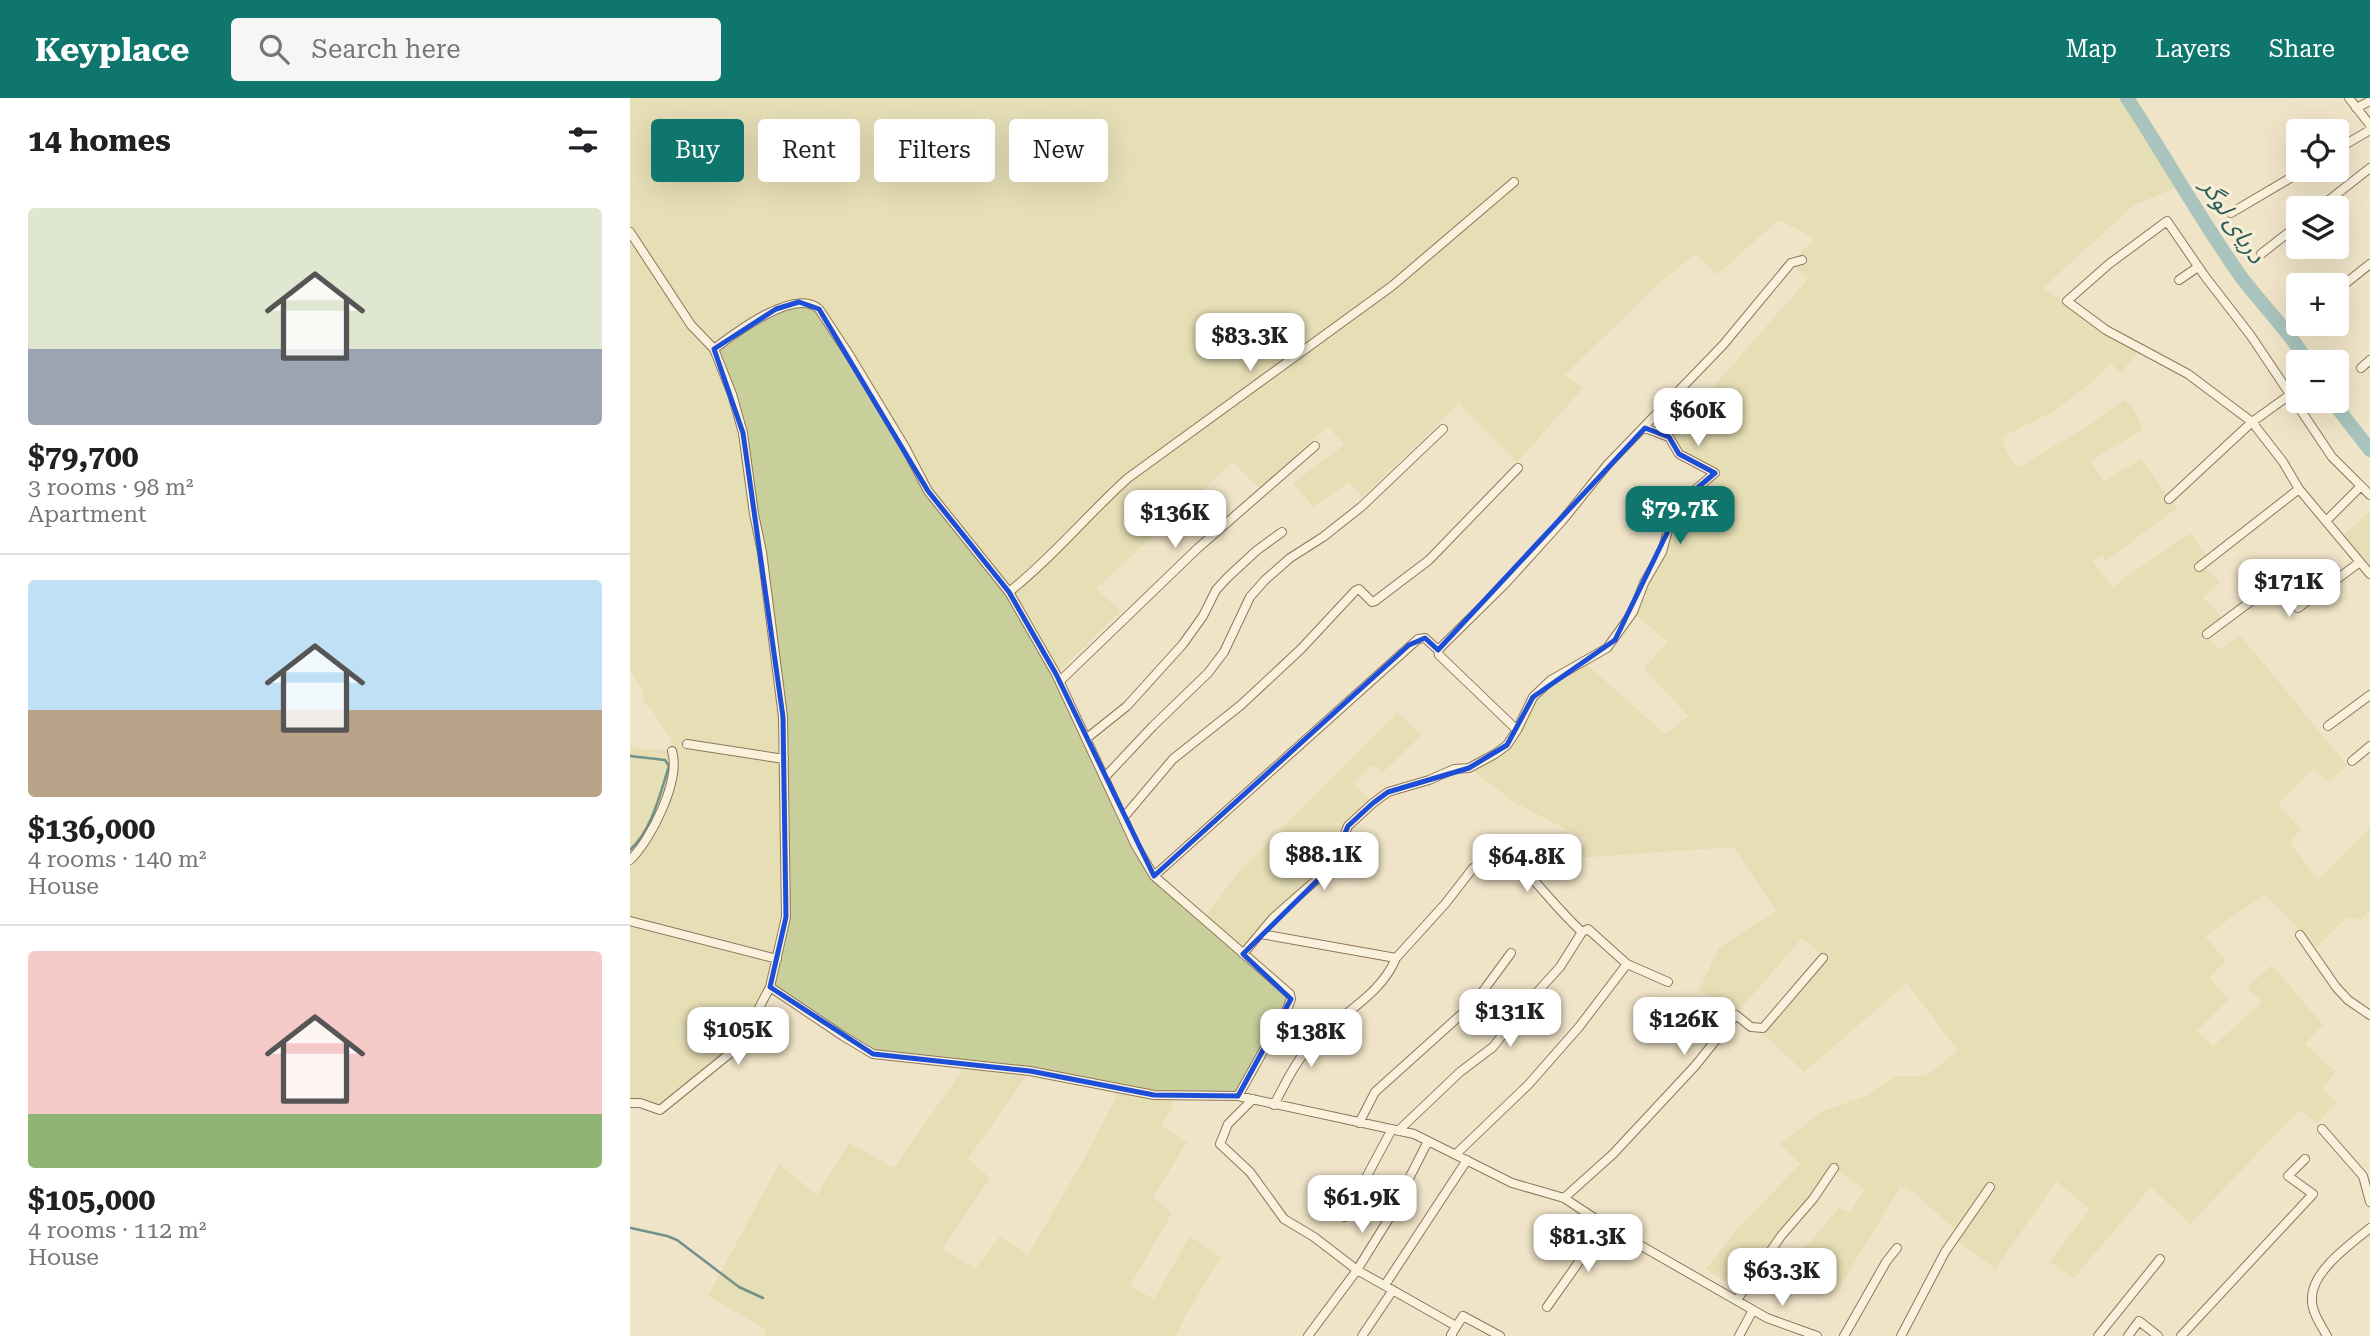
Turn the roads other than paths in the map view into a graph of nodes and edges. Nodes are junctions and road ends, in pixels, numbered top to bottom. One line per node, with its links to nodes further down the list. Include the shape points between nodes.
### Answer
1 (2348, 98): 3 (street)
2 (2370, 101): 3 (street)
3 (2357, 108): 4 (street)
4 (2370, 127): 5 (street)
5 (2349, 141)
6 (2370, 168): 9 (street)
7 (2286, 181): 10 (street)
8 (1514, 182): 39 (street, via 1392,286 1128,478)
9 (2334, 196)
10 (2231, 213)
11 (630, 232): 19 (street, via 691,325)
12 (2286, 234): 13 (street)
13 (2261, 254)
14 (1802, 260): 26 (street, via 1791,263)
15 (2370, 264): 18 (street)
16 (2198, 267): 17 (street); 22 (street); 25 (street, via 2167,221 2067,301 2106,330 2188,374)
17 (2179, 280)
18 (2349, 281)
19 (714, 349): 39 (street, via 776,309 812,303 850,356 929,491); 50 (street, via 743,433 779,678)
20 (2370, 360): 21 (street)
21 (2361, 368)
22 (2286, 387)
23 (2286, 398): 25 (street)
24 (2303, 413): 30 (street, via 2332,457)
25 (2252, 422): 31 (street); 33 (street)
26 (1645, 428): 41 (street, via 1504,585); 45 (street, via 1669,438 1679,454 1715,473 1683,500 1633,612 1615,640 1597,656 1551,680 1533,697)
27 (1443, 429): 52 (street, via 1361,508 1265,580 1250,597 1224,652 1208,673)
28 (1315, 446): 42 (street, via 1198,548)
29 (1517, 468): 53 (street, via 1429,561 1375,601 1359,589 1355,591 1241,705 1173,759)
30 (2360, 487): 32 (street); 34 (street)
31 (2299, 489): 34 (street); 37 (street)
32 (2370, 495)
33 (2169, 499)
34 (2326, 521): 36 (street)
35 (1282, 531): 46 (street, via 1227,578 1183,644 1127,706)
36 (2360, 562): 38 (street); 40 (street, via 2298,608 2278,581)
37 (2199, 567)
38 (2370, 574)
39 (1009, 592): 42 (street)
40 (2207, 634)
41 (1438, 650): 45 (street); 55 (street, via 1425,638 1409,645)
42 (1060, 681): 46 (street)
43 (2370, 695): 44 (street)
44 (2328, 726)
45 (1517, 730): 58 (street, via 1501,750 1469,768 1388,792 1373,803 1348,827 1331,867)
46 (1087, 738): 52 (street)
47 (687, 744): 50 (street)
48 (2370, 746): 51 (street)
49 (672, 751): 54 (street, via 674,767 668,791 646,843)
50 (784, 759): 64 (street, via 786,917)
51 (2352, 761)
52 (1105, 777): 53 (street)
53 (1124, 817): 55 (street)
54 (630, 860)
55 (1154, 876): 61 (street)
56 (630, 920): 64 (street)
57 (1582, 932): 62 (street, via 1519,864 1478,866 1467,873); 65 (street, via 1588,929); 75 (street, via 1493,1047)
58 (1261, 934): 61 (street); 62 (street)
59 (2300, 935): 68 (street, via 2336,987)
60 (1511, 953): 73 (street, via 1475,1002 1375,1092)
61 (1243, 954): 69 (street, via 1291,999)
62 (1396, 958): 72 (street, via 1386,978 1313,1042)
63 (1823, 958): 82 (street, via 1763,1028 1751,1027 1736,1016 1613,1154)
64 (777, 959): 67 (street)
65 (1627, 964): 66 (street); 77 (street, via 1528,1085)
66 (1668, 982)
67 (770, 987): 69 (street, via 873,1054 1030,1071 1154,1095); 71 (street, via 739,1046 722,1061 660,1110)
68 (2369, 1012)
69 (1238, 1096): 70 (street)
70 (1253, 1100): 72 (street); 89 (street, via 1228,1124 1220,1144 1251,1172 1284,1219)
71 (630, 1103)
72 (1274, 1105): 73 (street)
73 (1359, 1123): 75 (street)
74 (2322, 1129): 83 (street, via 2363,1176)
75 (1395, 1130): 76 (street); 84 (street)
76 (1428, 1141): 77 (street); 89 (street)
77 (1456, 1154): 79 (street)
78 (2305, 1159): 106 (street, via 2288,1176 2313,1194)
79 (1467, 1160): 82 (street, via 1526,1189); 90 (street)
80 (1834, 1168): 91 (street)
81 (1990, 1187): 102 (street, via 1945,1252)
82 (1564, 1198): 85 (street)
83 (2370, 1202)
84 (1346, 1217)
85 (1605, 1225): 91 (street); 92 (street)
86 (2370, 1228): 107 (street, via 2332,1261 2314,1287 2311,1300)
87 (1897, 1248): 101 (street)
88 (2160, 1259): 103 (street)
89 (1357, 1270): 90 (street); 95 (street)
90 (1389, 1287): 94 (street); 96 (street)
91 (1737, 1300): 93 (street)
92 (1547, 1307)
93 (1753, 1310): 99 (street); 100 (street)
94 (1456, 1326): 97 (street); 98 (street, via 1463,1316)
95 (1308, 1336)
96 (1362, 1336)
97 (1452, 1336)
98 (1500, 1336)
99 (1740, 1336)
100 (1817, 1336)
101 (1844, 1336)
102 (1901, 1336)
103 (2098, 1336)
104 (2128, 1336): 105 (street, via 2139,1321)
105 (2158, 1336)
106 (2181, 1336)
107 (2327, 1336)

